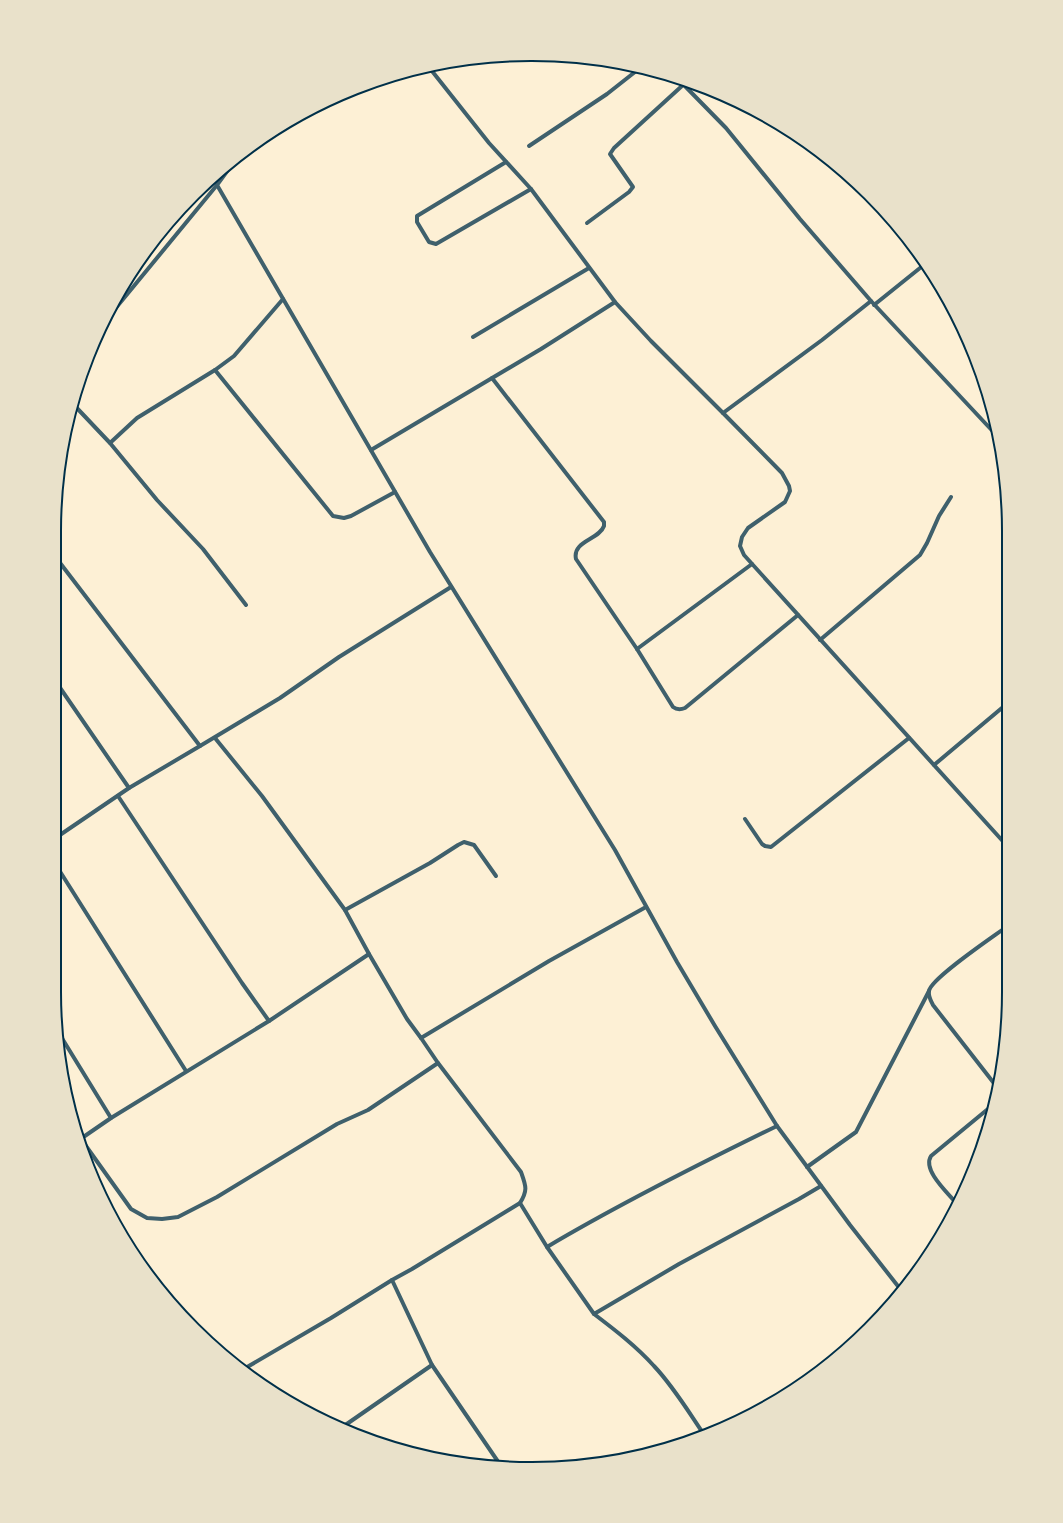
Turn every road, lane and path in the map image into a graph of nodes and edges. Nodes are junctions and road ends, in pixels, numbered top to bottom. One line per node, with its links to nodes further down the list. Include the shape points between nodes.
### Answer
1 (433, 72): 6 (street)
2 (634, 73): 5 (street)
3 (683, 86): 10 (street, via 614,148 610,154 633,187)
4 (686, 87): 14 (street, via 726,128)
5 (529, 146)
6 (506, 162): 9 (street); 9 (street, via 417,216 417,222 429,242 436,244)
7 (224, 176): 8 (street)
8 (217, 185): 13 (street); 15 (street)
9 (531, 188): 12 (street)
10 (587, 223)
11 (921, 267): 17 (street)
12 (589, 268): 16 (street); 18 (street)
13 (283, 299): 19 (street, via 234,356); 25 (street)
14 (871, 301): 17 (street); 22 (street)
15 (121, 302)
16 (615, 302): 20 (street); 22 (street)
17 (874, 305): 23 (street)
18 (473, 337)
19 (215, 370): 24 (street, via 137,418); 26 (street, via 333,516 352,516)
20 (492, 378): 25 (street); 34 (street, via 604,522 602,531 577,549 576,559)
21 (77, 409): 24 (street)
22 (723, 413): 29 (street, via 782,473 790,491 785,502 748,528 742,537 740,546)
23 (990, 429)
24 (110, 443): 31 (street, via 157,500 203,549)
25 (371, 450): 26 (street)
26 (395, 492): 30 (street)
27 (950, 497): 33 (street, via 920,555)
28 (61, 564): 39 (street)
29 (752, 564): 32 (street); 34 (street)
30 (451, 587): 37 (street); 48 (street, via 615,850)
31 (246, 606)
32 (798, 615): 33 (street); 34 (street, via 681,710 673,707)
33 (820, 640): 38 (street)
34 (637, 649)
35 (61, 689): 41 (street)
36 (1002, 708): 40 (street)
37 (215, 738): 39 (street); 49 (street, via 262,796)
38 (909, 738): 40 (street); 43 (street, via 771,847 762,844)
39 (200, 746): 41 (street)
40 (934, 766): 45 (street)
41 (129, 788): 42 (street)
42 (118, 796): 44 (street); 53 (street)
43 (745, 819)
44 (61, 834)
45 (1002, 840)
46 (61, 873): 57 (street)
47 (496, 876): 49 (street, via 474,845 464,842 430,864)
48 (646, 907): 54 (street); 61 (street, via 676,962)
49 (345, 910): 51 (street)
50 (1002, 930): 52 (street, via 942,974 931,985)
51 (370, 954): 53 (street); 54 (street, via 407,1019)
52 (929, 991): 58 (street, via 933,1006); 64 (street, via 856,1132)
53 (269, 1021): 57 (street)
54 (422, 1038): 56 (street)
55 (64, 1040): 60 (street)
56 (438, 1063): 63 (street, via 368,1110 337,1124 217,1197 178,1217 148,1218 131,1209); 67 (street, via 520,1172 526,1194)
57 (186, 1071): 60 (street)
58 (993, 1082)
59 (987, 1110): 66 (street, via 929,1159 933,1175)
60 (111, 1118): 62 (street)
61 (777, 1126): 64 (street); 68 (street, via 649,1190)
62 (84, 1136)
63 (89, 1152)
64 (807, 1167): 65 (street)
65 (821, 1186): 70 (street); 71 (street)
66 (953, 1199)
67 (520, 1203): 68 (street); 69 (street)
68 (547, 1247): 71 (street)
69 (392, 1280): 72 (street); 73 (street)
70 (898, 1286)
71 (594, 1314): 75 (street, via 630,1342 654,1366)
72 (432, 1365): 74 (street); 76 (street)
73 (247, 1367)
74 (347, 1424)
75 (701, 1430)
76 (497, 1461)

